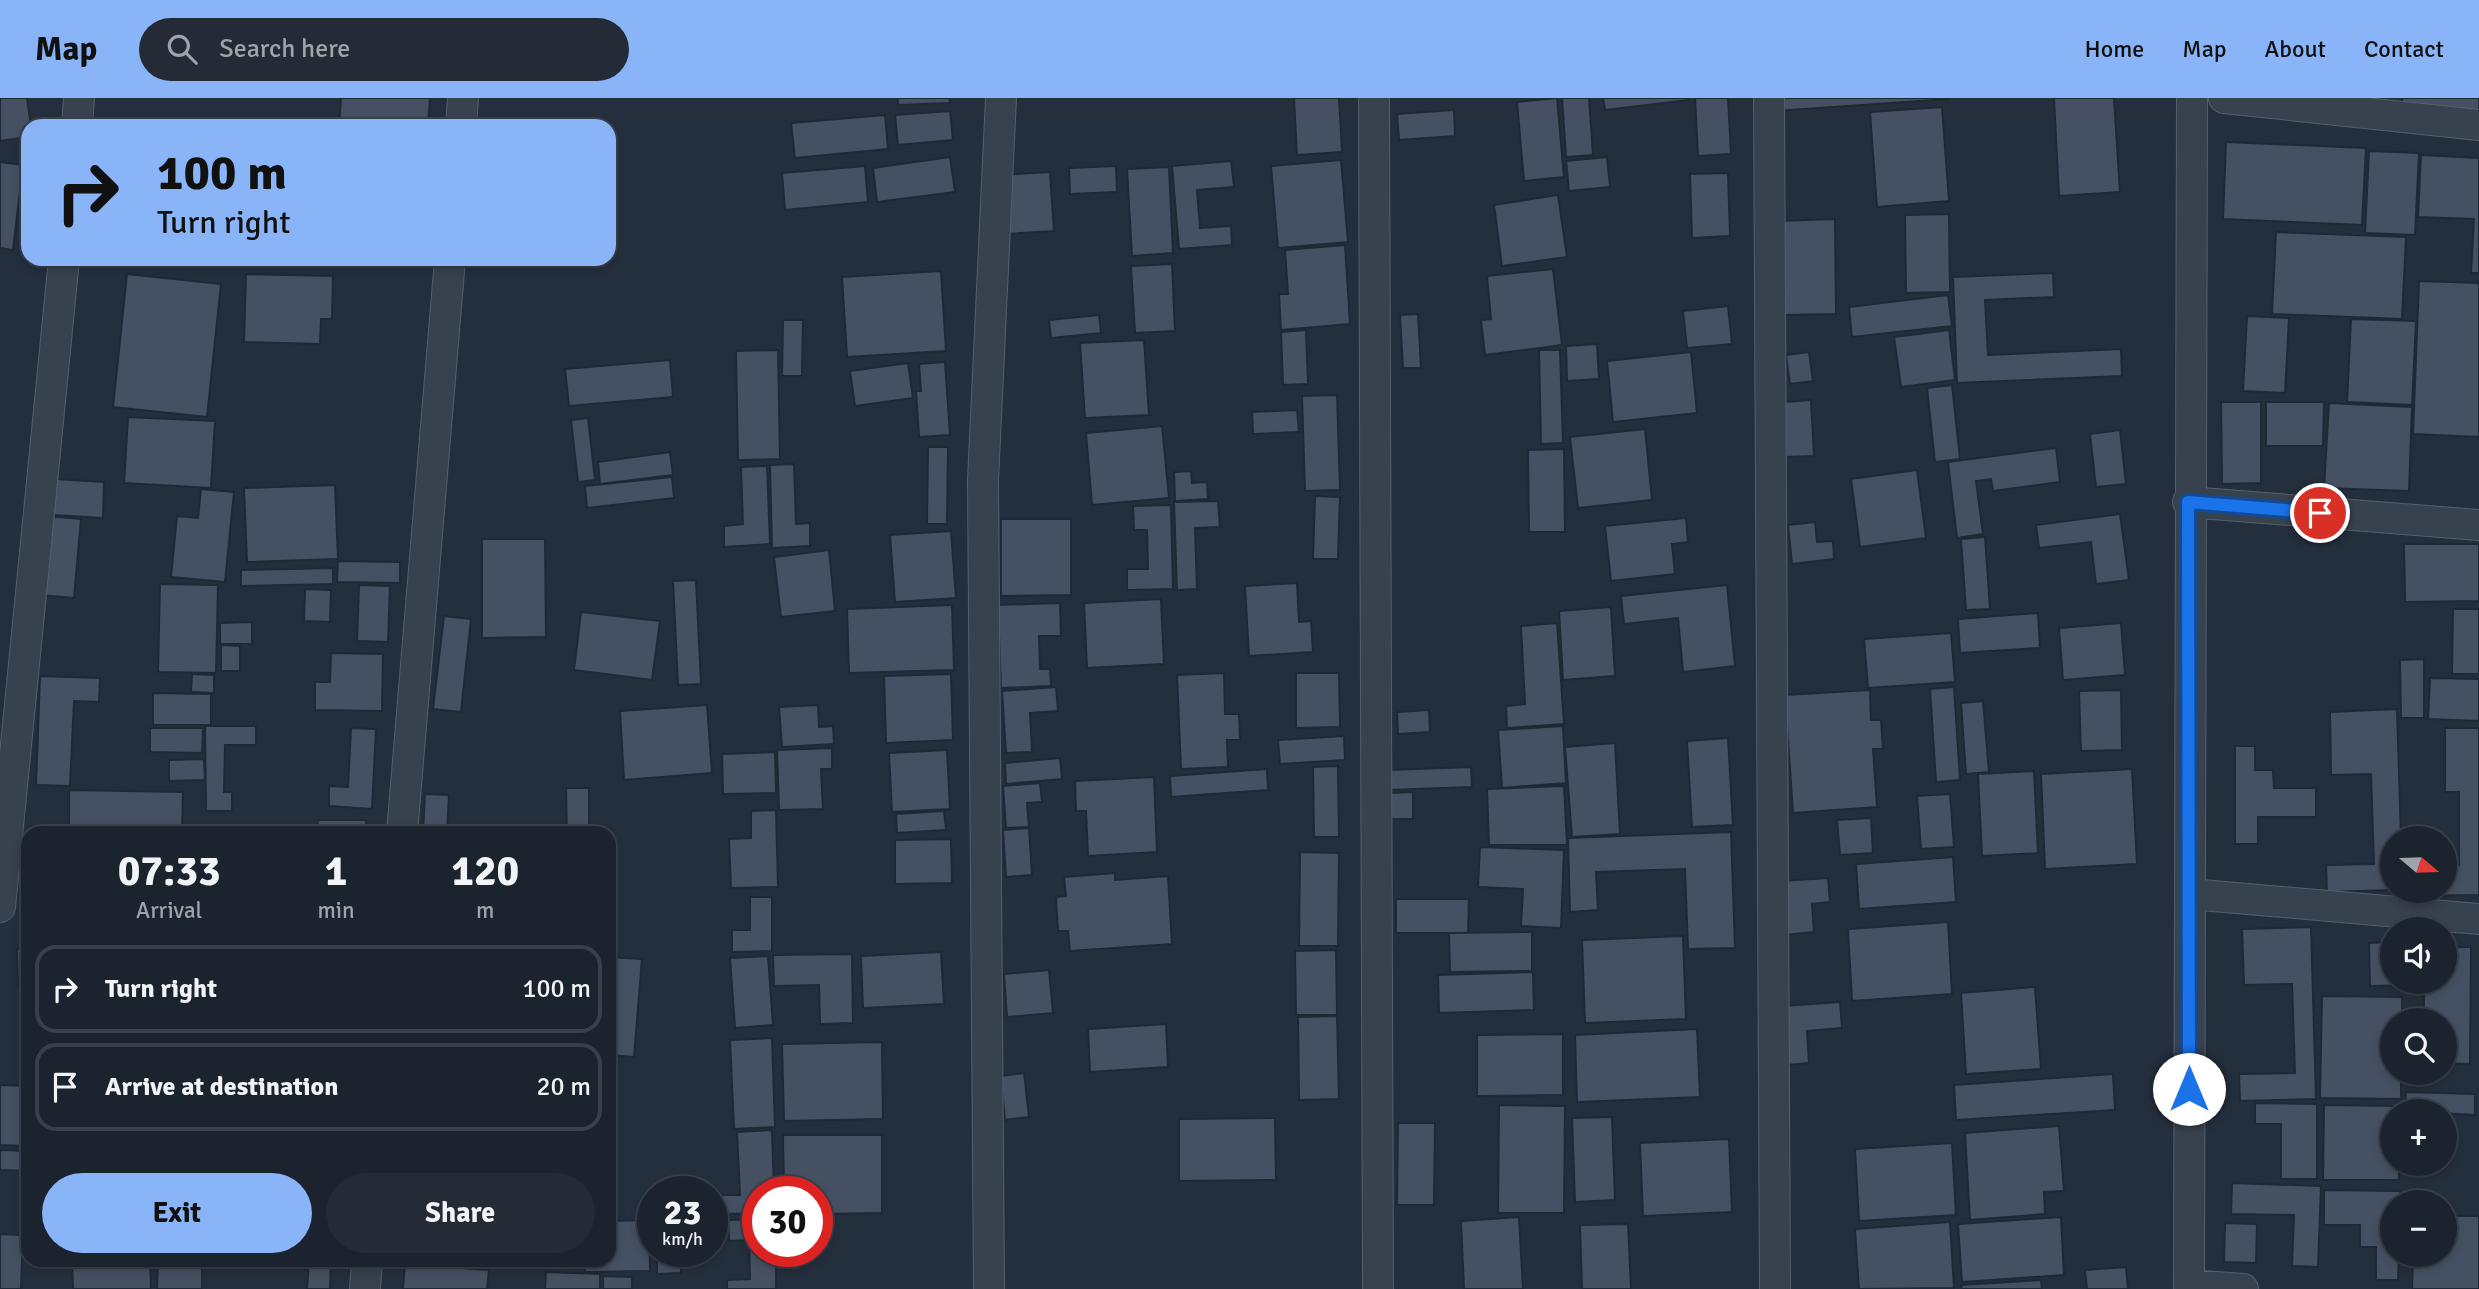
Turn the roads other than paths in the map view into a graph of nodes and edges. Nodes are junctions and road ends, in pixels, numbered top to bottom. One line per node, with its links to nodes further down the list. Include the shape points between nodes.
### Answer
1 (79, 98): 8 (street)
2 (463, 98): 9 (street)
3 (1001, 98): 22 (street, via 983,480)
4 (1374, 98): 23 (street)
5 (1769, 98): 24 (street)
6 (2192, 98): 13 (street)
7 (2224, 98): 10 (street)
8 (77, 119)
9 (462, 119)
10 (2479, 125)
11 (63, 266): 17 (street)
12 (449, 266): 15 (street)
13 (2188, 502): 14 (street); 16 (street)
14 (2479, 525)
15 (403, 826)
16 (2190, 894): 18 (street); 20 (street)
17 (0, 907)
18 (2479, 919)
19 (367, 1267): 21 (street)
20 (2189, 1287): 25 (street)
21 (365, 1289)
22 (989, 1289)
23 (1378, 1289)
24 (1775, 1289)
25 (2243, 1289)

